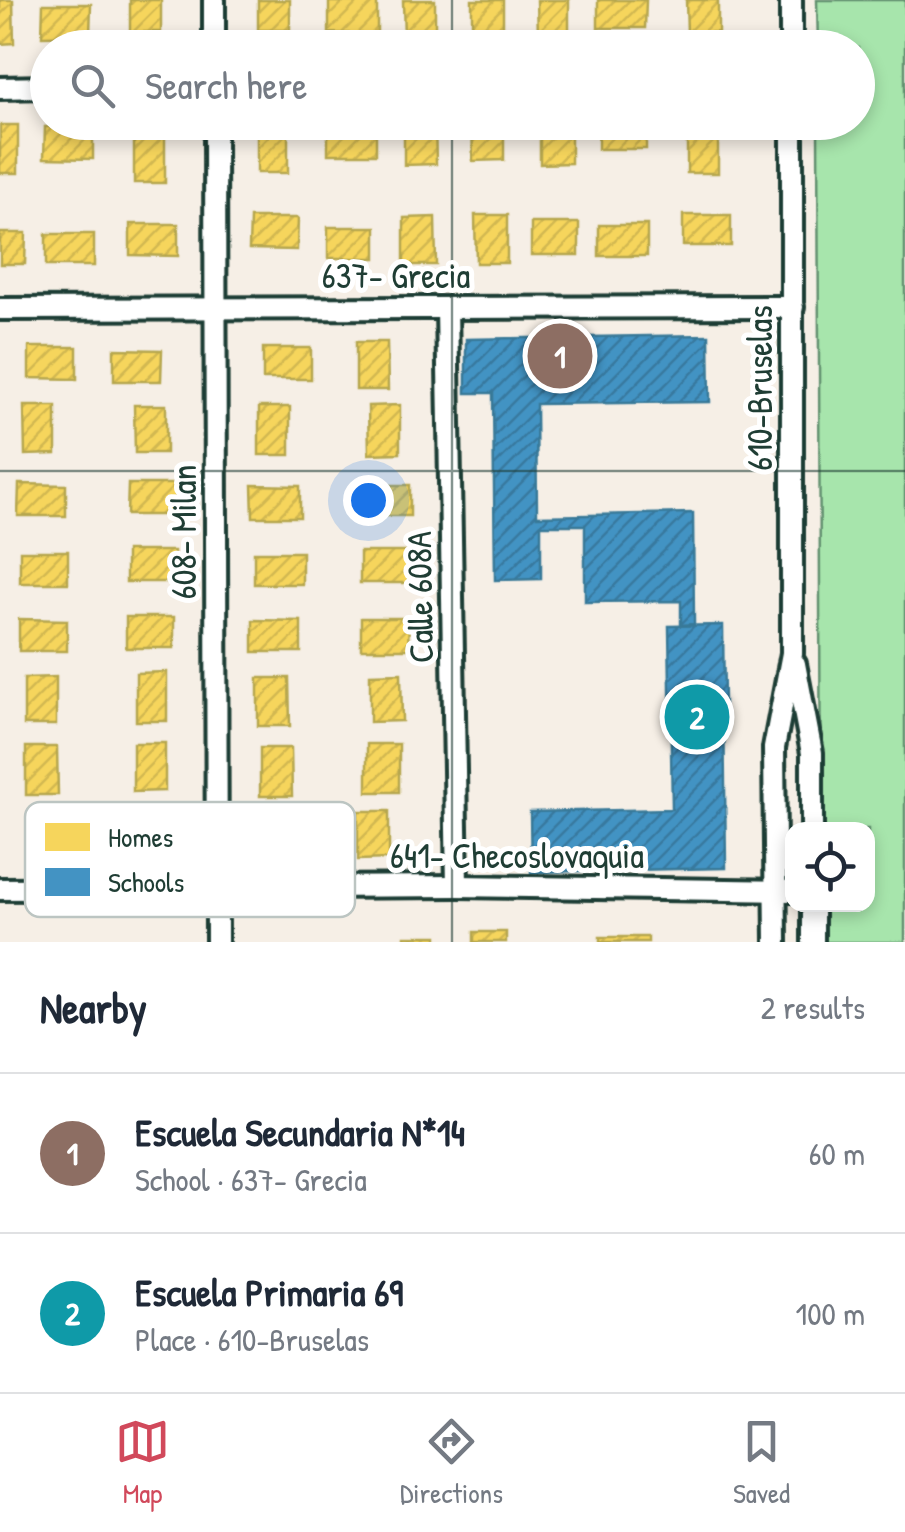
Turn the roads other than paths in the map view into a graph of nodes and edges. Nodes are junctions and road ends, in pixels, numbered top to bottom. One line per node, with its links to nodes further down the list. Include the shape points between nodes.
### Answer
1 (214, 0): 3 (street)
2 (791, 0): 4 (street)
3 (214, 30)
4 (791, 30)
5 (30, 87): 6 (street)
6 (0, 88)
7 (215, 140): 10 (street, 608- Milan)
8 (792, 140): 9 (street, 610-Bruselas)
9 (793, 306): 11 (street, 637- Grecia); 13 (street, 610-Bruselas)
10 (216, 308): 11 (street, 637- Grecia); 12 (street, 637- Grecia); 14 (street, 608- Milan)
11 (447, 308): 16 (street, Calle 608A)
12 (0, 310)
13 (792, 653): 15 (street, 610-Bruselas, via 812,753); 20 (street, 610-Bruselas, via 774,748)
14 (216, 802)
15 (812, 822)
16 (457, 886): 17 (street, 641- Checoslovaquia); 20 (street, 641- Checoslovaquia)
17 (355, 888)
18 (0, 889): 19 (street, 641- Checoslovaquia)
19 (25, 889)
20 (784, 891): 24 (street, 610-Bruselas)
21 (812, 912): 25 (street)
22 (217, 917): 23 (street, 608- Milan)
23 (217, 942)
24 (776, 942)
25 (812, 942)

